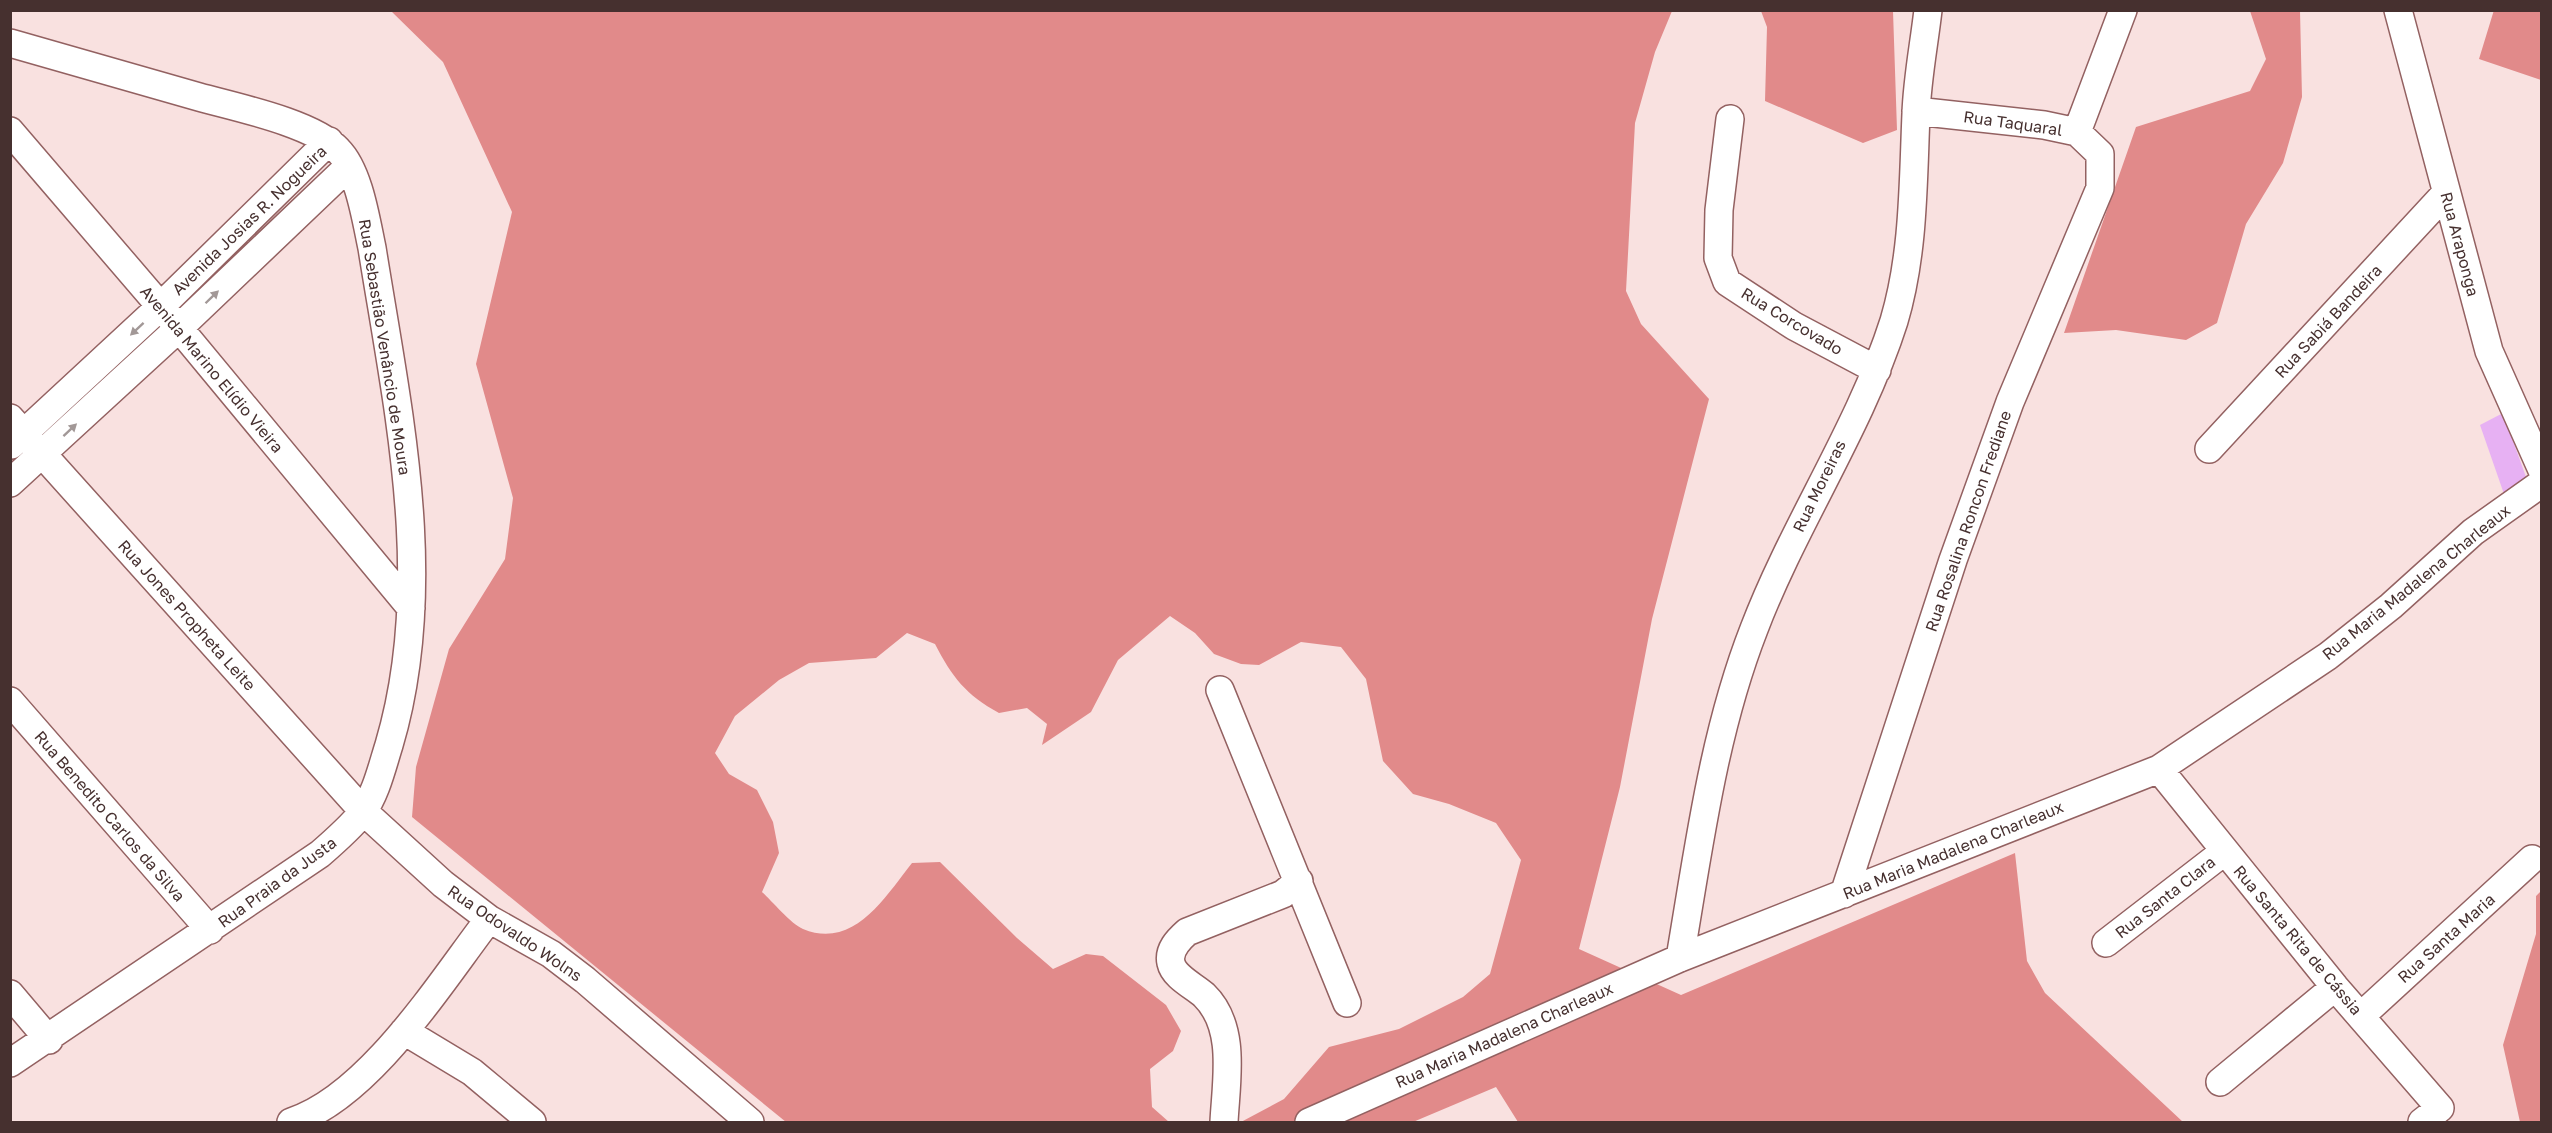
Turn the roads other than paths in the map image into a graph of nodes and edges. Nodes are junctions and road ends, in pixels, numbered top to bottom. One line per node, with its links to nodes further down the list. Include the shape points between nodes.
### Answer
1 (1928, 10): 5 (street, Rua Moreiras)
2 (2123, 10): 8 (street)
3 (2398, 10): 12 (street, Rua Araponga)
4 (10, 43): 9 (street, Rua Sebastião Venâncio de Moura, via 270,117)
5 (1916, 111): 8 (street, Rua Taquaral, via 2044,124); 15 (street, Rua Moreiras, via 1906,265)
6 (1730, 119): 15 (street, Rua Corcovado, via 1719,210 1718,258 1727,282 1794,326)
7 (10, 131): 13 (street, Avenida Marino Elídio Vieira)
8 (2077, 132): 10 (street, Rua Taquaral)
9 (329, 141): 11 (street, Rua Sebastião Venâncio de Moura); 13 (street, Avenida Josias R. Nogueira)
10 (2100, 154): 30 (street, Rua Rosalina Roncon Frediane, via 2100,188 2010,402 1953,560)
11 (349, 166): 14 (street, Avenida Josias R. Nogueira, one-way to 11); 22 (street, Rua Sebastião Venâncio de Moura, via 370,238 394,385 411,523)
12 (2446, 193): 17 (street, Rua Sabiá Bandeira); 19 (street, Rua Araponga, via 2489,351)
13 (160, 307): 14 (street, Avenida Marino Elídio Vieira); 16 (street, Avenida Josias R. Nogueira, one-way to 16)
14 (179, 328): 18 (street, Avenida Josias R. Nogueira, one-way to 14); 22 (street, Avenida Marino Elídio Vieira)
15 (1877, 370): 34 (street, Rua Moreiras, via 1785,555 1754,630 1708,789)
16 (15, 432): 18 (street, Rua Jones Propheta Leite)
17 (2209, 449)
18 (43, 454): 20 (street, Avenida Josias R. Nogueira); 26 (street, Rua Jones Propheta Leite)
19 (2541, 470)
20 (10, 483)
21 (2541, 483): 25 (street, Rua Maria Madalena Charleaux, via 2473,532 2328,656)
22 (411, 608): 26 (street, Rua Praia da Justa, via 399,708 379,777)
23 (1220, 690): 29 (street)
24 (10, 701): 32 (street, Rua Benedito Carlos da Silva)
25 (2159, 769): 27 (street, Rua Santa Rita de Cássia); 30 (street, Rua Maria Madalena Charleaux)
26 (363, 811): 31 (street, Rua Odovaldo Wolns, via 443,884); 32 (street, Rua Praia da Justa, via 320,854)
27 (2225, 851): 33 (street, Rua Santa Clara); 35 (street, Rua Santa Rita de Cássia)
28 (2532, 859): 38 (street, Rua Santa Maria)
29 (1299, 881): 37 (street); 47 (street, via 1283,894 1187,932 1177,940 1171,953 1171,965 1204,995 1222,1025 1227,1045)
30 (1844, 894): 34 (street, Rua Maria Madalena Charleaux)
31 (489, 919): 39 (street); 46 (street, Rua Odovaldo Wolns, via 551,954 585,980)
32 (210, 930): 40 (street, Rua Praia da Justa)
33 (2106, 943)
34 (1680, 958): 48 (street, Rua Maria Madalena Charleaux)
35 (2335, 987): 38 (street, Rua Santa Rita de Cássia); 42 (street)
36 (10, 994): 40 (street)
37 (1347, 1003)
38 (2361, 1016): 43 (street, Rua Santa Rita de Cássia)
39 (404, 1031): 44 (street, via 368,1070); 45 (street, via 472,1072)
40 (49, 1040): 41 (street, Rua Praia da Justa)
41 (10, 1064)
42 (2220, 1082)
43 (2431, 1115)
44 (306, 1120)
45 (532, 1122)
46 (750, 1122)
47 (1224, 1122)
48 (1309, 1122)

